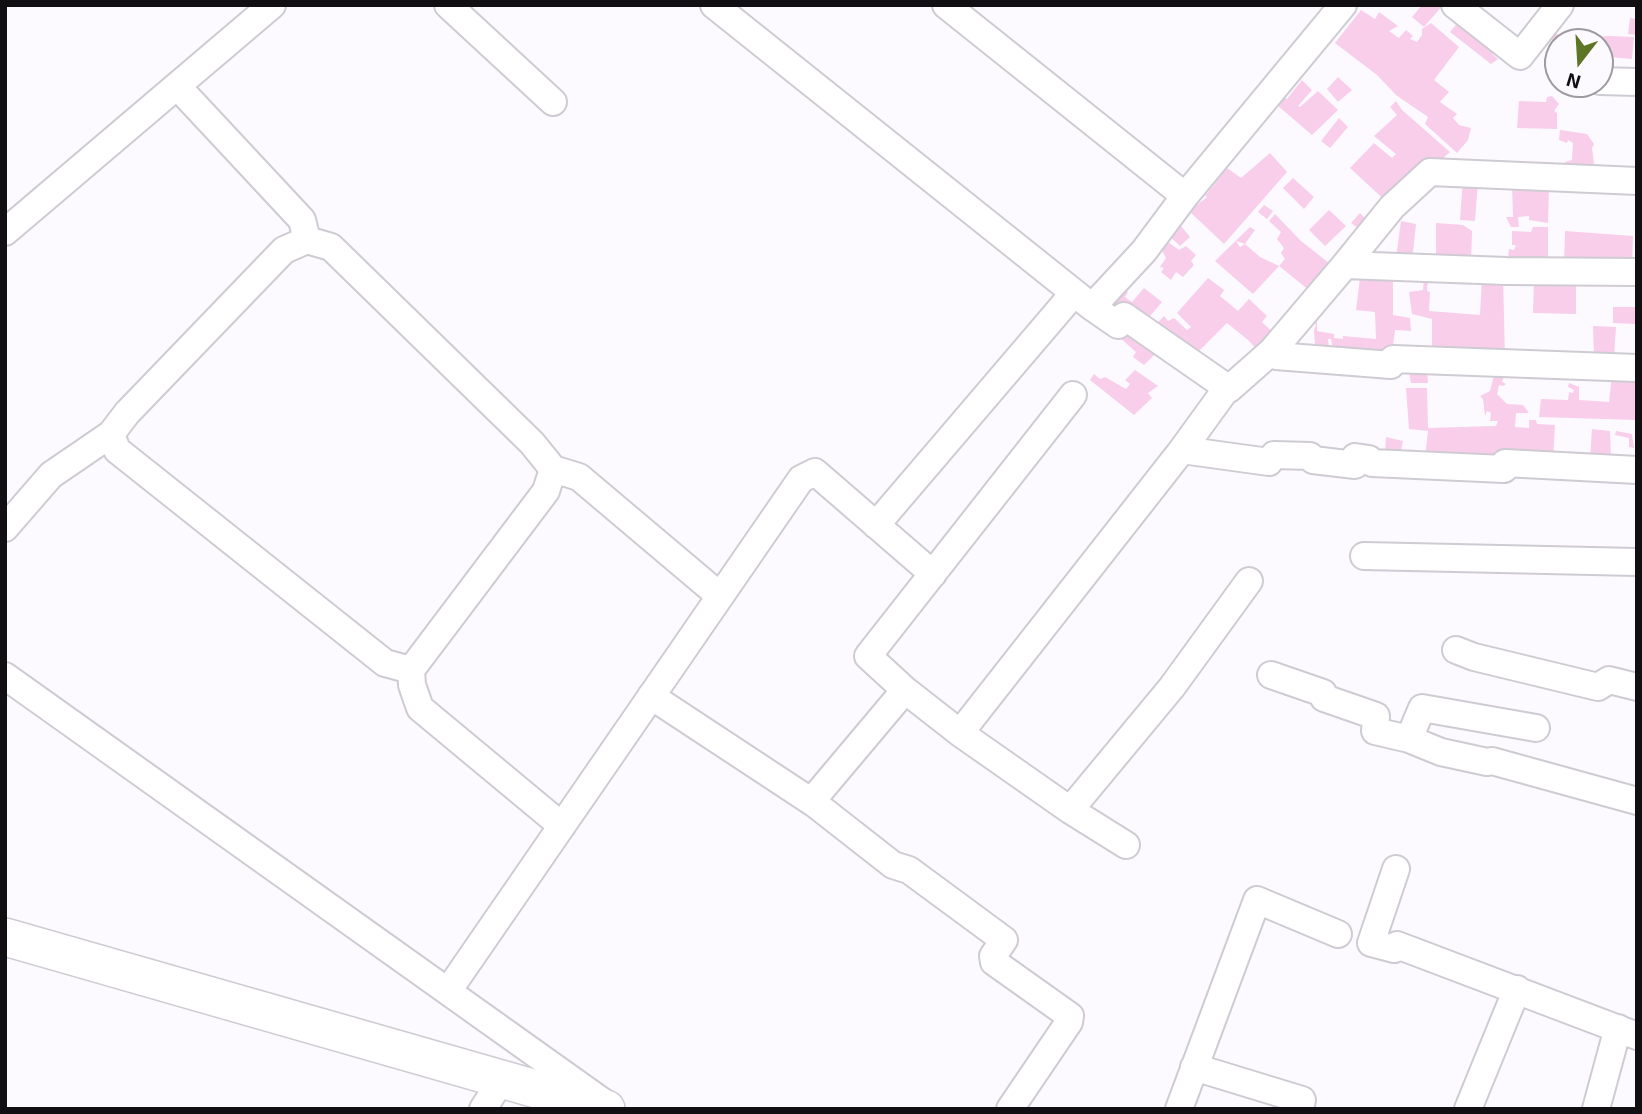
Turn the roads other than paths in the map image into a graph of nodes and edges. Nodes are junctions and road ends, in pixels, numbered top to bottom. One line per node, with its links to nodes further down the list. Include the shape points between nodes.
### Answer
1 (272, 5): 10 (street)
2 (448, 5): 11 (street)
3 (714, 5): 18 (street)
4 (946, 5): 13 (street)
5 (1343, 5): 13 (street)
6 (1455, 5): 7 (street, via 1520,55)
7 (1560, 5)
8 (1614, 81): 9 (street)
9 (1637, 82)
10 (177, 86): 14 (street); 15 (street, via 302,220)
11 (553, 102)
12 (1637, 181): 16 (street, via 1430,172 1392,207)
13 (1185, 196): 18 (street, via 1144,251)
14 (5, 232)
15 (307, 240): 23 (street, via 284,250); 25 (street, via 331,247)
16 (1345, 265): 17 (street); 19 (street)
17 (1637, 272)
18 (1083, 300): 21 (street, via 1118,325 1124,317); 27 (street)
19 (1272, 351): 20 (street, via 1276,356 1391,365 1393,359); 21 (street)
20 (1637, 368)
21 (1227, 388): 24 (street)
22 (1073, 395): 31 (street)
23 (111, 434): 28 (street, via 51,475); 35 (street, via 117,450 385,663)
24 (1182, 450): 26 (street, via 1269,462 1274,455 1286,455 1355,465 1356,457 1372,463); 43 (street)
25 (552, 469): 33 (street, via 579,477); 35 (street, via 546,491)
26 (1637, 470)
27 (876, 525): 31 (street); 33 (street, via 815,472 801,479)
28 (5, 528)
29 (1364, 556): 30 (street)
30 (1637, 562)
31 (933, 574): 39 (street, via 869,656)
32 (1249, 581): 46 (street, via 1172,687)
33 (720, 596): 40 (street)
34 (1456, 650): 38 (street, via 1598,687 1609,680)
35 (411, 670): 47 (street, via 420,708)
36 (1271, 675): 41 (street, via 1376,716 1375,731)
37 (5, 676): 53 (street)
38 (1637, 687)
39 (905, 690): 43 (street); 45 (street, via 815,797)
40 (651, 696): 45 (street); 47 (street)
41 (1414, 729): 42 (street, via 1422,708); 44 (street, via 1441,752 1492,761)
42 (1536, 729)
43 (960, 733): 46 (street)
44 (1637, 801)
45 (815, 804): 59 (street, via 893,865 909,870 1004,940 994,962 1070,1016)
46 (1070, 810): 48 (street)
47 (562, 826): 53 (street)
48 (1126, 845)
49 (1396, 869): 52 (street, via 1371,943 1394,949 1397,945)
50 (1338, 934): 55 (street, via 1257,900)
51 (5, 937): 56 (main road)
52 (1517, 989): 54 (street); 62 (street)
53 (448, 991): 58 (street)
54 (1627, 1032): 63 (street)
55 (1194, 1067): 60 (street); 61 (street, via 1303,1100)
56 (492, 1094): 57 (main road)
57 (606, 1109)
58 (613, 1109)
59 (1010, 1109)
60 (1178, 1109)
61 (1300, 1109)
62 (1468, 1109)
63 (1597, 1109)

